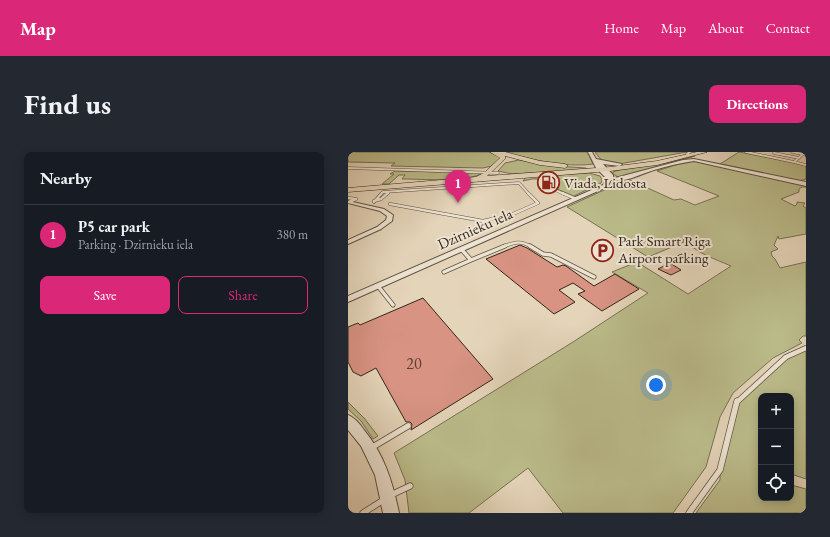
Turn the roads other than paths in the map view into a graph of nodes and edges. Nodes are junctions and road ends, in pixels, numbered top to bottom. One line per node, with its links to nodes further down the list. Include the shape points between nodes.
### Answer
1 (492, 152): 19 (main road, via 503,157)
2 (498, 152): 12 (main road)
3 (590, 152): 17 (street)
4 (699, 152): 5 (lane); 8 (main road); 15 (main road, via 659,163)
5 (708, 152)
6 (746, 152): 13 (lane)
7 (792, 152): 10 (lane)
8 (688, 153): 15 (main road)
9 (774, 153): 11 (lane)
10 (805, 154): 11 (lane)
11 (799, 158): 13 (lane)
12 (534, 161): 17 (main road); 18 (main road, via 508,161)
13 (794, 162): 14 (lane)
14 (805, 164)
15 (620, 167): 17 (street); 17 (main road, via 612,171)
16 (348, 168): 19 (lane)
17 (603, 169): 20 (main road); 22 (street, via 616,180 694,160); 26 (street, Dzirnieku iela, via 605,186)
18 (497, 172): 19 (lane); 20 (main road)
19 (488, 173): 21 (main road, via 477,177)
20 (524, 175): 21 (main road)
21 (426, 183): 23 (main road)
22 (806, 183)
23 (348, 189)
24 (555, 190): 24 (lane, via 553,180 541,181 541,188); 26 (lane)
25 (386, 192): 28 (lane); 28 (lane, via 381,199); 29 (lane, via 519,183 538,203 513,214 483,221)
26 (576, 199): 32 (street, Dzirnieku iela)
27 (348, 201): 30 (street)
28 (374, 202): 30 (lane)
29 (390, 204)
30 (368, 206): 31 (street, via 390,215 389,221)
31 (348, 242)
32 (462, 250): 33 (lane); 36 (street, Dzirnieku iela)
33 (471, 260): 34 (lane); 35 (lane, via 517,241 524,242 543,254 551,255)
34 (444, 272)
35 (594, 277)
36 (378, 286): 37 (street, Dzirnieku iela); 38 (lane)
37 (348, 299)
38 (393, 305)
39 (806, 348): 47 (lane, via 786,357 737,400 720,470)
40 (348, 421): 42 (street)
41 (408, 426): 42 (lane)
42 (371, 448): 44 (street, via 385,480)
43 (410, 486): 44 (lane)
44 (388, 497): 45 (lane); 46 (street)
45 (363, 513)
46 (391, 513)
47 (689, 513)

